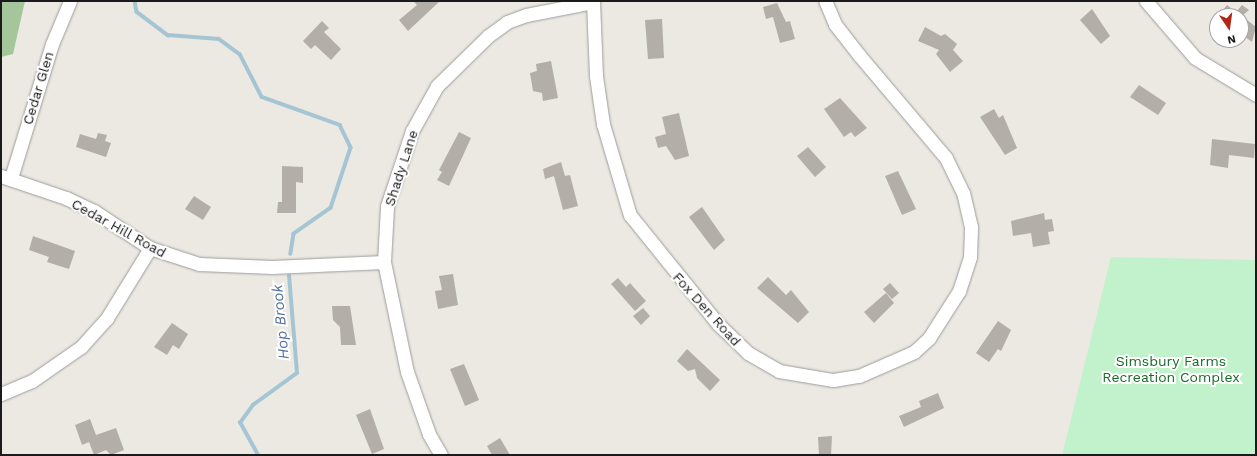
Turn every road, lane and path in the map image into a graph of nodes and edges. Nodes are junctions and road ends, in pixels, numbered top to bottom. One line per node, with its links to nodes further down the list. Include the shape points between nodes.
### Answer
1 (70, 1): 6 (street, Cedar Glen, via 52,44)
2 (825, 1): 4 (street, Fox Den Road, via 835,24 946,158 963,193 972,227 970,257 959,291 929,338 914,352 859,376 833,380 779,371 748,353 718,324 630,215 603,124 596,76)
3 (1146, 1): 5 (street, via 1195,58)
4 (593, 2): 8 (street, Shady Lane, via 557,7 507,22 471,49 437,86 412,131 387,206)
5 (1256, 95)
6 (6, 177): 7 (street, Cedar Hill Road, via 94,211)
7 (150, 248): 8 (street, Cedar Hill Road, via 199,264 232,267); 9 (street, via 107,318 81,347 32,380)
8 (384, 262): 10 (street, Shady Lane, via 407,372 429,434)
9 (1, 394)
10 (441, 455)

